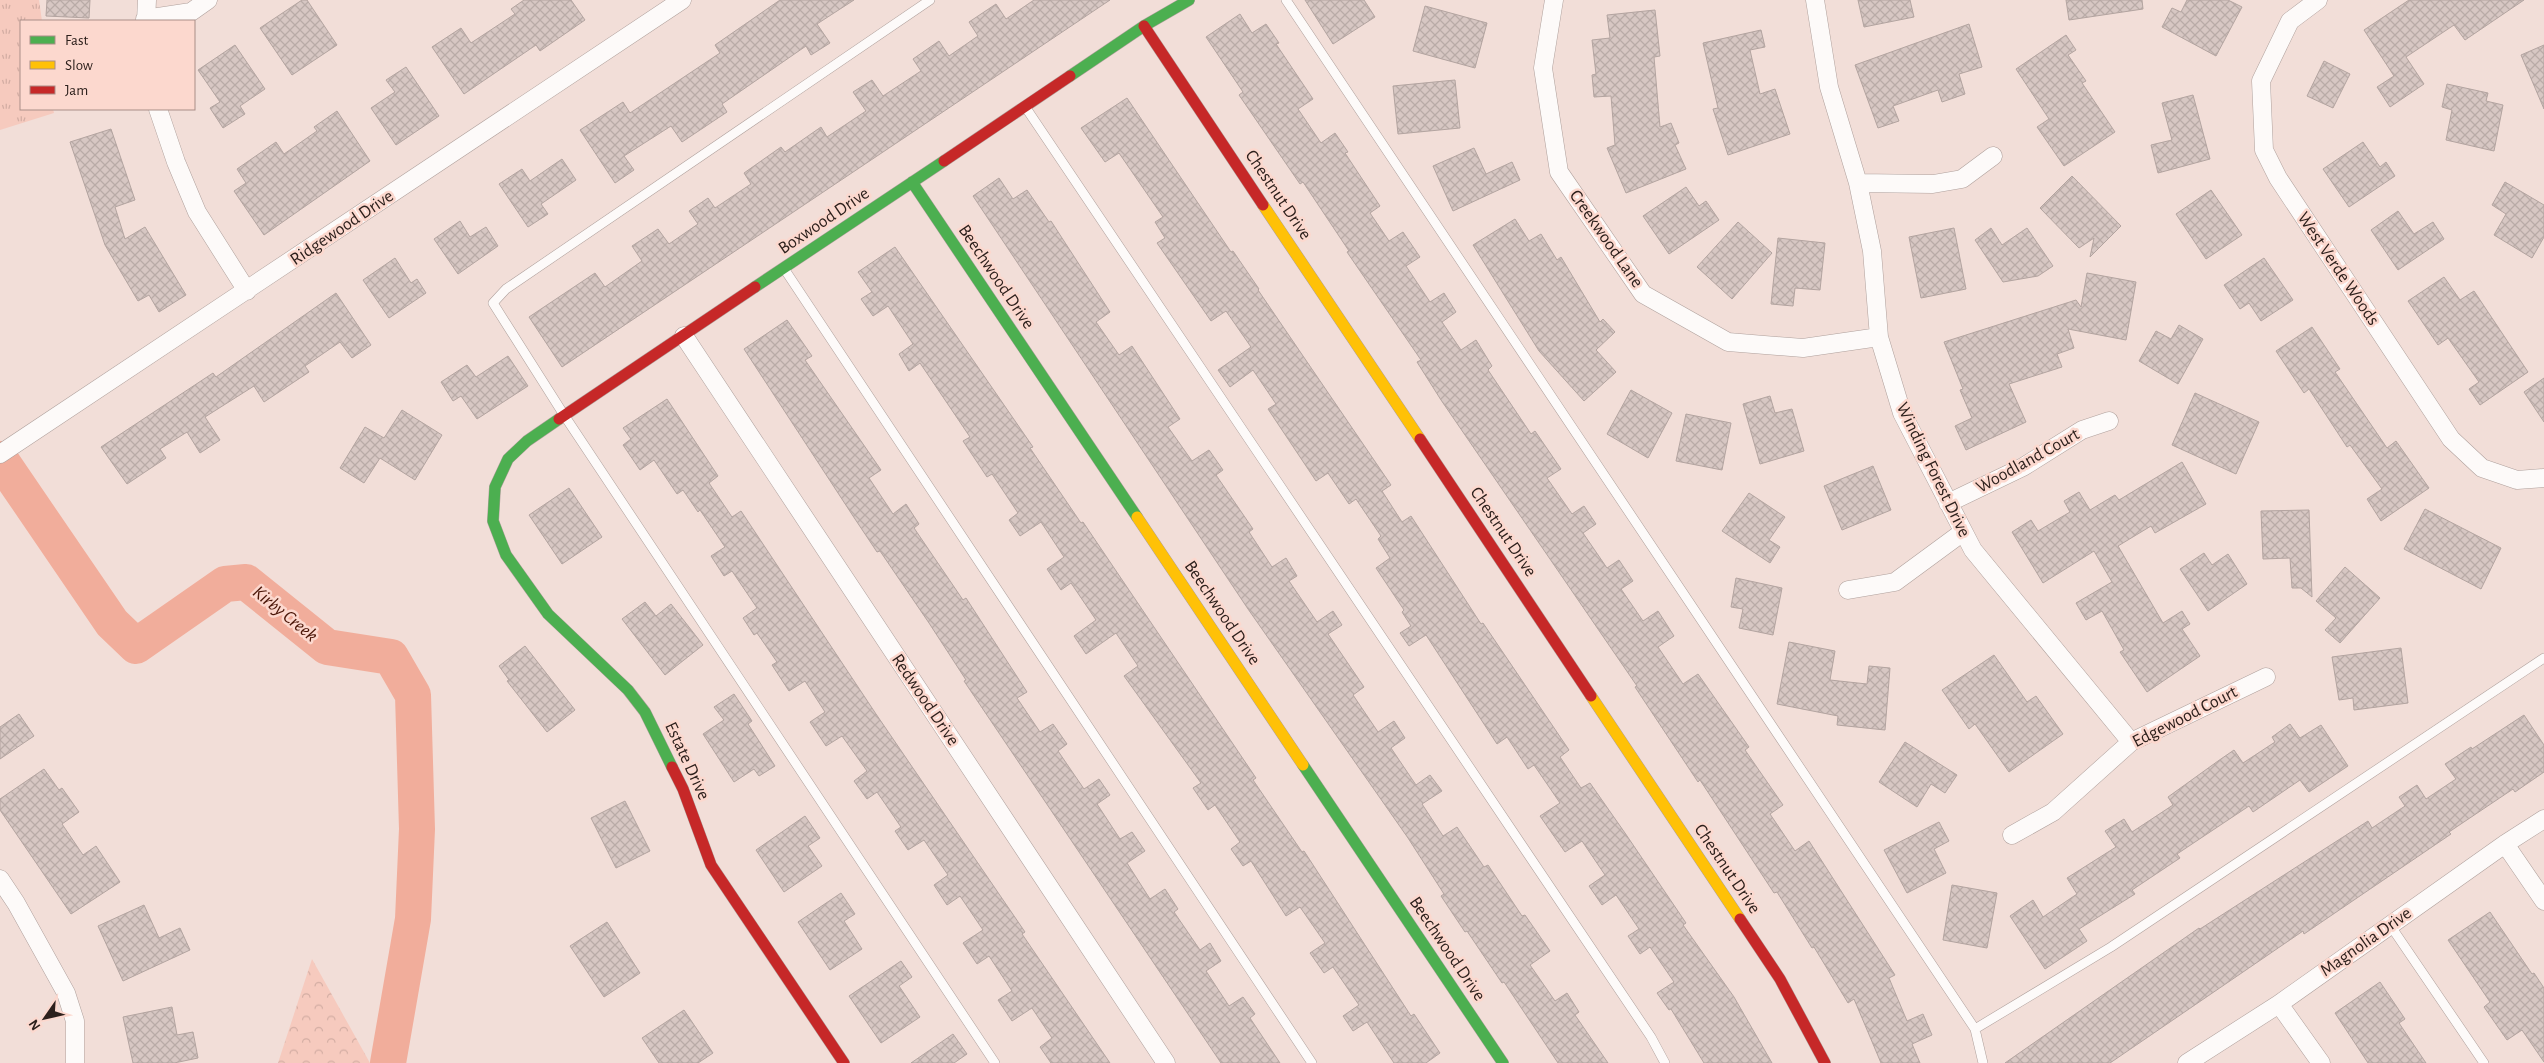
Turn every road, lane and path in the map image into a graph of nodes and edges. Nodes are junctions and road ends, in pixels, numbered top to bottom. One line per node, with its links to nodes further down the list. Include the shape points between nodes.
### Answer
1 (147, 0): 10 (street)
2 (208, 0): 10 (street, via 191,12)
3 (682, 0): 18 (street, Ridgewood Drive)
4 (930, 0): 21 (lane, via 506,289 493,303)
5 (1189, 0): 11 (street, Boxwood Drive)
6 (1286, 0): 39 (lane)
7 (1554, 0): 20 (street, Creekwood Lane, via 1543,68 1559,172 1643,294 1728,342 1803,348)
8 (1815, 0): 16 (street, Winding Forest Drive, via 1829,87)
9 (2318, 0): 24 (street, West Verde Woods, via 2290,21 2261,81 2264,150 2278,178 2451,439 2482,468 2518,480)
10 (146, 20)
11 (1144, 26): 12 (street, Boxwood Drive); 47 (street, Chestnut Drive, via 1780,979)
12 (1025, 106): 15 (street, Boxwood Drive); 46 (lane)
13 (158, 110): 18 (street, via 197,212)
14 (1993, 156): 16 (street, via 1962,179 1933,184)
15 (912, 182): 17 (street, Boxwood Drive); 45 (street, Beechwood Drive)
16 (1858, 183): 20 (street, Winding Forest Drive, via 1872,251)
17 (784, 269): 19 (street, Boxwood Drive); 44 (lane)
18 (247, 291): 23 (street, Ridgewood Drive)
19 (684, 336): 21 (street, Boxwood Drive); 43 (street, Redwood Drive)
20 (1879, 337): 26 (street, Winding Forest Drive, via 1902,413)
21 (564, 416): 25 (street, Boxwood Drive, via 526,440 508,459); 42 (lane)
22 (2109, 421): 26 (street, Woodland Court, via 2082,430 2023,467)
23 (0, 454)
24 (2544, 478)
25 (494, 487): 41 (street, Estate Drive, via 493,521 506,555 548,614 628,690 645,712 683,788 711,865)
26 (1948, 503): 27 (street, Winding Forest Drive)
27 (1963, 532): 28 (street, via 1895,582); 31 (street, Winding Forest Drive, via 1973,550)
28 (1848, 590)
29 (2544, 658): 39 (lane, via 2111,947)
30 (2266, 677): 31 (street, Edgewood Court)
31 (2131, 742): 33 (street, Edgewood Court, via 2053,812)
32 (2544, 820): 34 (street, Magnolia Drive)
33 (2012, 835)
34 (2505, 844): 36 (street); 37 (street, Magnolia Drive)
35 (0, 879): 40 (street, via 66,993 75,1021)
36 (2544, 901)
37 (2390, 925): 38 (street, Magnolia Drive); 51 (lane)
38 (2279, 1004): 49 (street, Magnolia Drive); 50 (street)
39 (1975, 1029): 48 (lane)
40 (75, 1063)
41 (844, 1063)
42 (995, 1063)
43 (1166, 1063)
44 (1312, 1063)
45 (1502, 1063)
46 (1665, 1063)
47 (1824, 1063)
48 (1984, 1063)
49 (2187, 1063)
50 (2320, 1063)
51 (2484, 1063)

